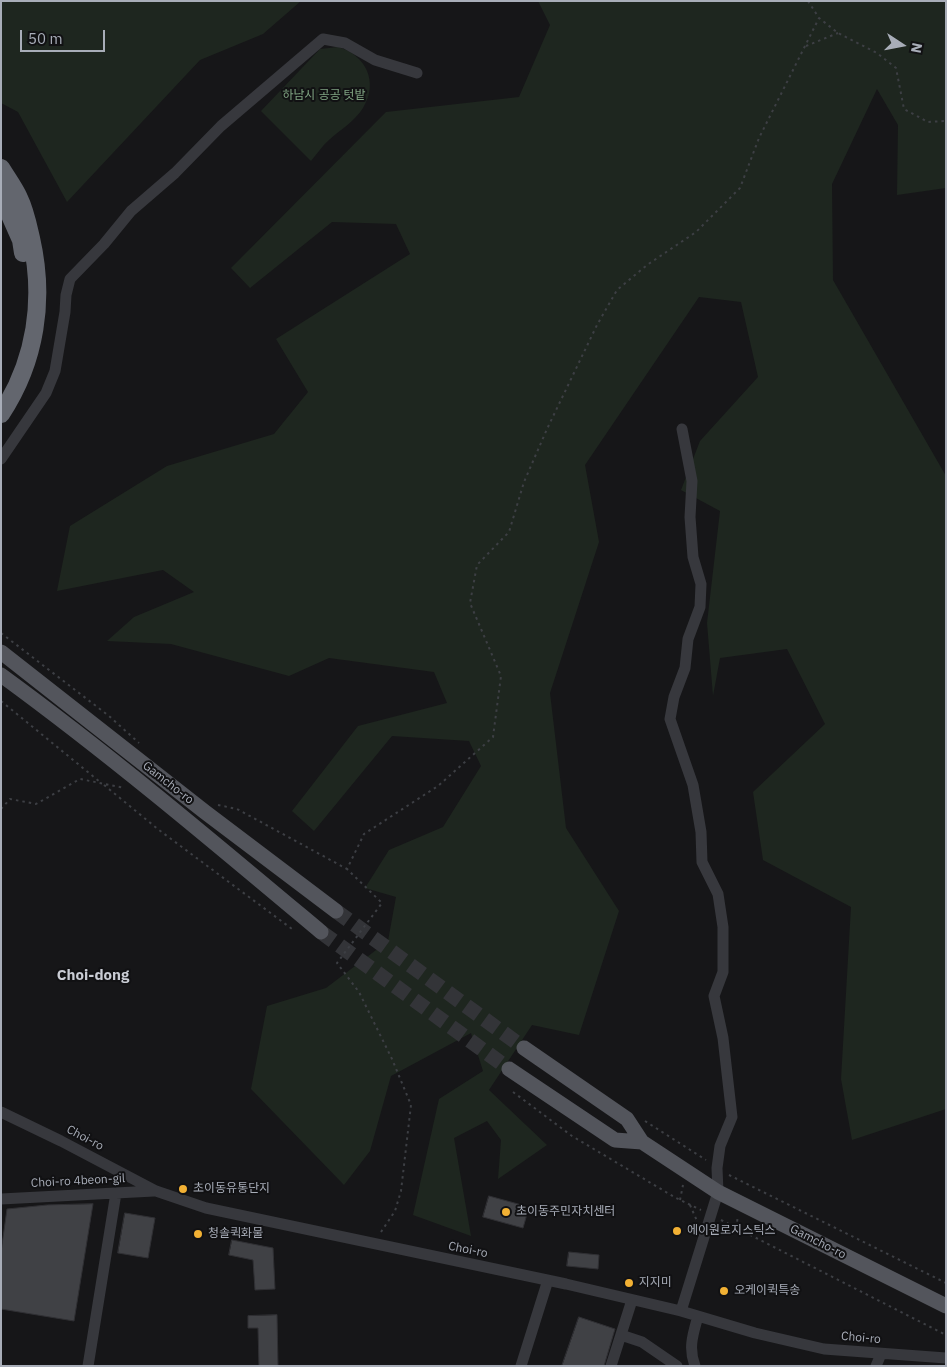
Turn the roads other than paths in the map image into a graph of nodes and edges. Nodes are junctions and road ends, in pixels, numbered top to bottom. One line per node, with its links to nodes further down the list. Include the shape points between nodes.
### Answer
1 (417, 73): 7 (street, via 376,60 345,43 323,39 221,126 131,212 70,280 55,372 46,393)
2 (1, 168): 5 (highway, via 20,199 29,228 39,300 27,359)
3 (1, 195): 4 (highway, via 21,240 29,295 24,343)
4 (1, 400)
5 (1, 414)
6 (682, 429): 17 (street, via 692,482 693,557 701,584 700,607 688,639 685,668 670,719 693,785 702,862 718,894 723,927 722,972 714,996 723,1038 732,1116 720,1146)
7 (1, 459)
8 (1, 652): 10 (main road, Gamcho-ro, via 104,722 206,812)
9 (1, 675): 11 (main road, Gamcho-ro, via 90,742)
10 (336, 911)
11 (321, 932)
12 (524, 1048): 15 (main road, Gamcho-ro, via 627,1119)
13 (510, 1069): 15 (main road, Gamcho-ro, via 616,1140)
14 (1, 1112): 16 (street, Choi-ro)
15 (642, 1142): 17 (main road, Gamcho-ro)
16 (156, 1192): 18 (street, Choi-ro 4beon-gil); 20 (street, Choi-ro, via 206,1208)
17 (718, 1192): 22 (main road, Gamcho-ro); 23 (street)
18 (116, 1193): 19 (street, Choi-ro 4beon-gil); 29 (street)
19 (1, 1199)
20 (548, 1280): 21 (street, Choi-ro); 30 (street)
21 (632, 1300): 23 (street, Choi-ro); 25 (street)
22 (946, 1306)
23 (681, 1311): 24 (street, Choi-ro)
24 (698, 1316): 26 (street, Choi-ro, via 824,1349); 28 (street, via 691,1342)
25 (621, 1335): 31 (street); 32 (street, via 642,1342)
26 (882, 1354): 27 (street, Choi-ro); 33 (street)
27 (946, 1358)
28 (691, 1365)
29 (88, 1366)
30 (521, 1366)
31 (611, 1366)
32 (677, 1366)
33 (876, 1366)

